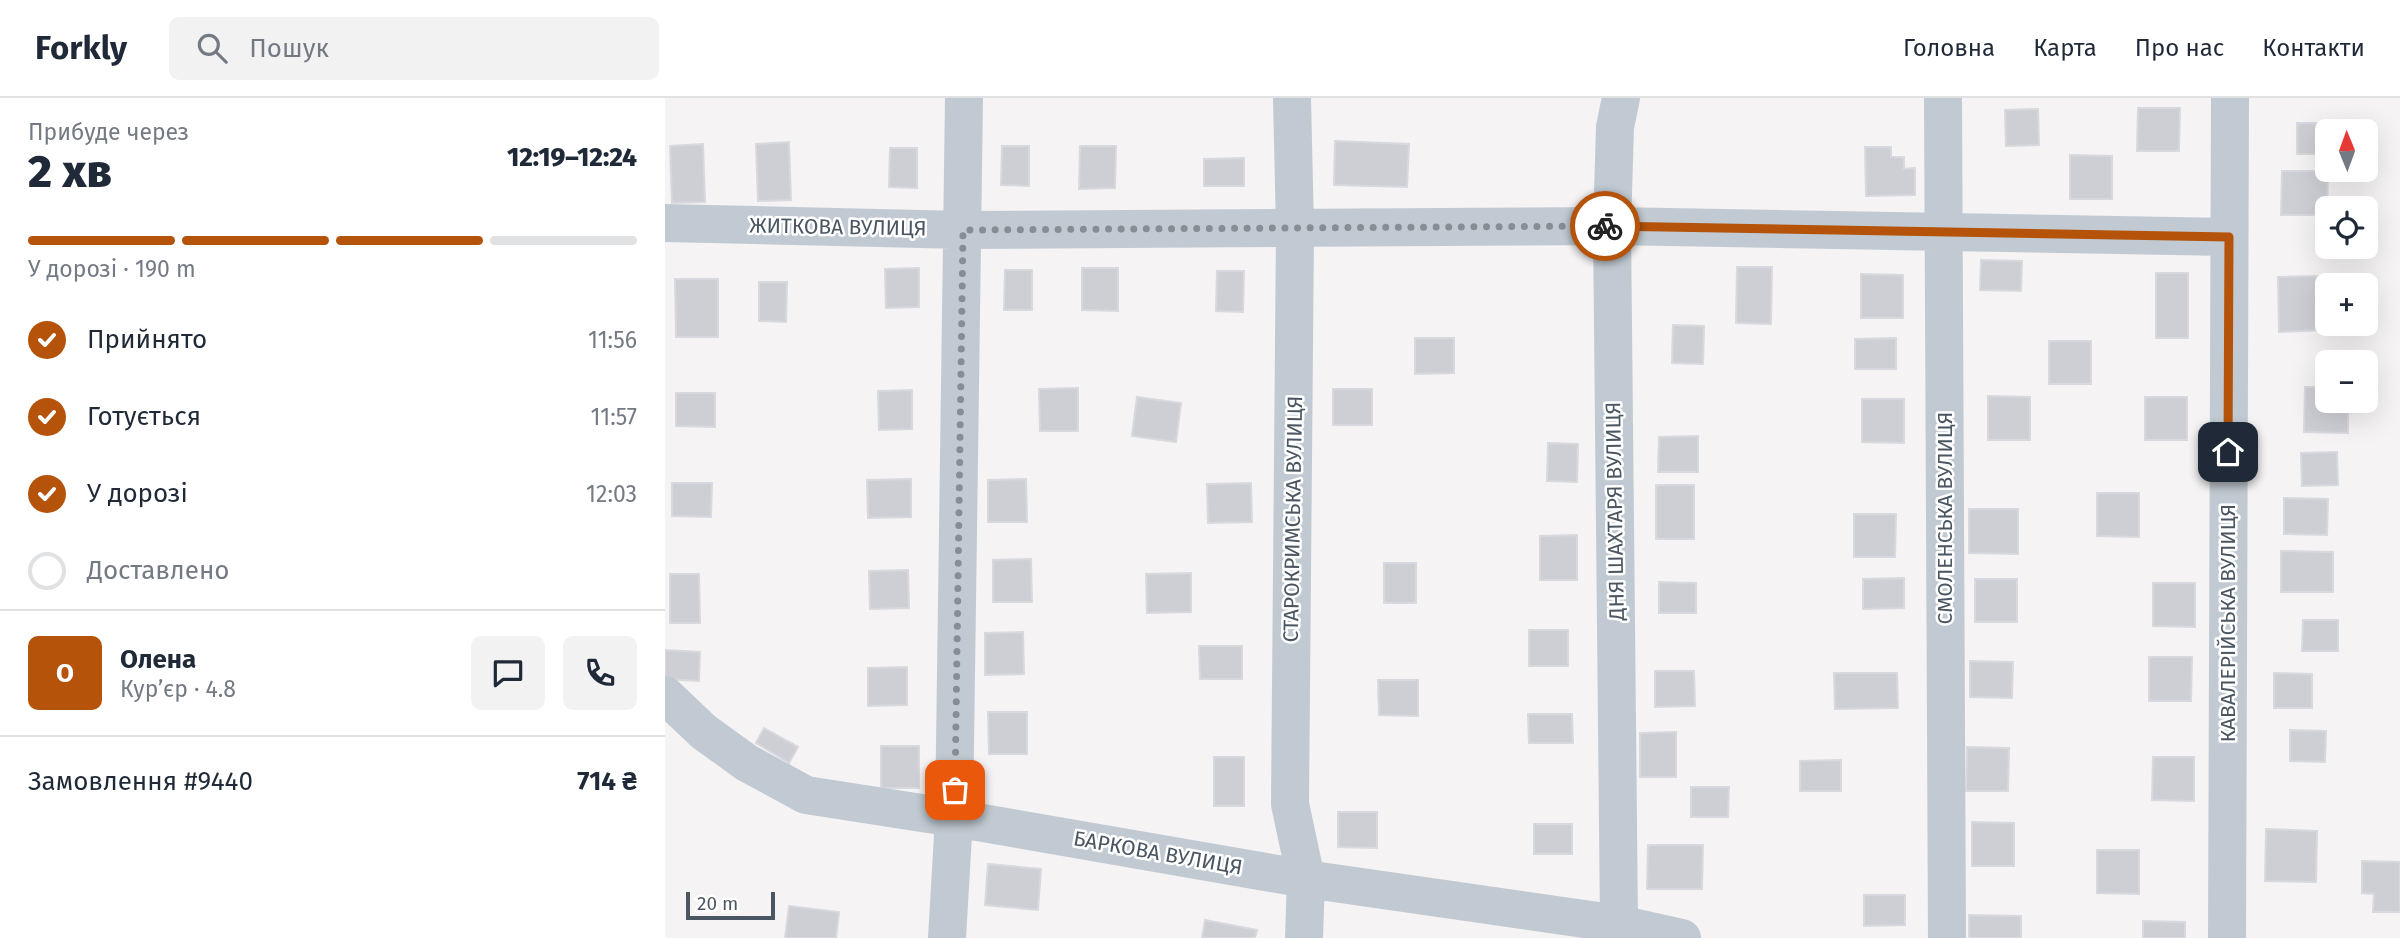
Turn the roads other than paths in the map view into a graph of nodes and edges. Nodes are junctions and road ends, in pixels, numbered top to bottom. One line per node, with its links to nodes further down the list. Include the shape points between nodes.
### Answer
1 (964, 98): 9 (street)
2 (1292, 98): 8 (street, СТАРОКРИМСЬКА ВУЛИЦЯ)
3 (1621, 98): 7 (street, ДНЯ ШАХТАРЯ ВУЛИЦЯ, via 1615,127)
4 (1943, 98): 10 (street, СМОЛЕНСЬКА ВУЛИЦЯ)
5 (2230, 98): 11 (street, КАВАЛЕРІЙСЬКА ВУЛИЦЯ)
6 (665, 223): 9 (street, ЖИТКОВА ВУЛИЦЯ)
7 (1612, 226): 8 (street, ЖИТКОВА ВУЛИЦЯ); 10 (street, ЖИТКОВА ВУЛИЦЯ); 15 (street, ДНЯ ШАХТАРЯ ВУЛИЦЯ)
8 (1295, 229): 9 (street, ЖИТКОВА ВУЛИЦЯ); 14 (street, СТАРОКРИМСЬКА ВУЛИЦЯ, via 1290,804)
9 (963, 230): 13 (street)
10 (1943, 232): 11 (street, ЖИТКОВА ВУЛИЦЯ); 19 (street, СМОЛЕНСЬКА ВУЛИЦЯ)
11 (2229, 237): 20 (street, КАВАЛЕРІЙСЬКА ВУЛИЦЯ)
12 (665, 695): 13 (street, БАРКОВА ВУЛИЦЯ, via 703,732 806,795)
13 (954, 818): 14 (street, БАРКОВА ВУЛИЦЯ); 16 (street)
14 (1306, 879): 15 (street, БАРКОВА ВУЛИЦЯ); 17 (street, СТАРОКРИМСЬКА ВУЛИЦЯ)
15 (1619, 924): 18 (street, БАРКОВА ВУЛИЦЯ)
16 (947, 938)
17 (1304, 938)
18 (1682, 938)
19 (1947, 938)
20 (2227, 938)

